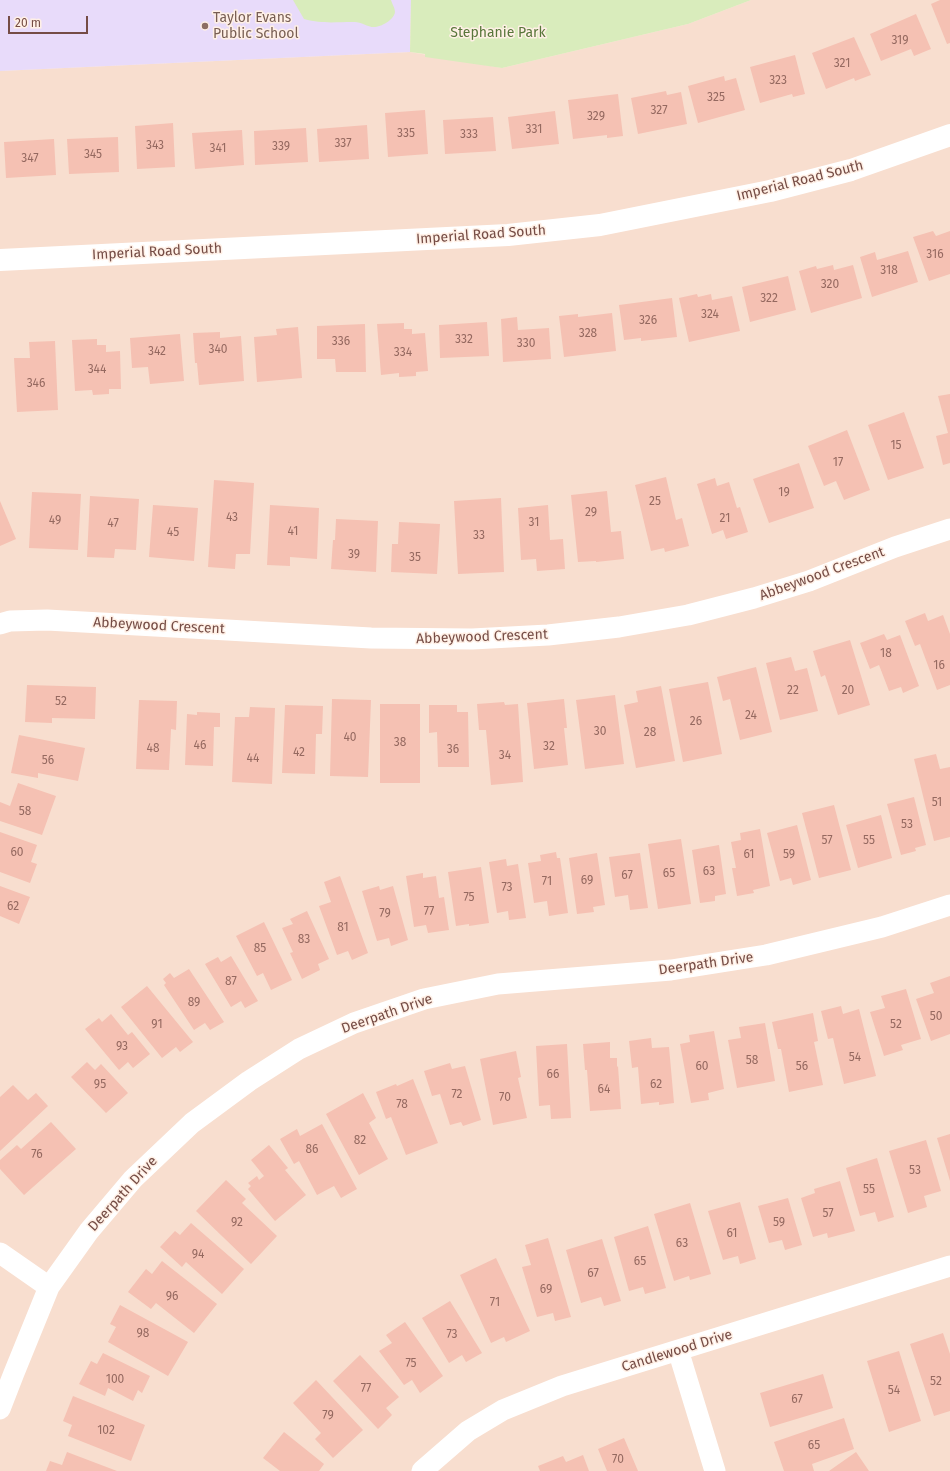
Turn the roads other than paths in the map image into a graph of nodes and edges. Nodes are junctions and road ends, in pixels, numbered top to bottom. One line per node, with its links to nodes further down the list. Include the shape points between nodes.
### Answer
1 (950, 135): 2 (street, Imperial Road South, via 829,176 770,191 600,225 508,235)
2 (0, 260)
3 (950, 529): 4 (street, Abbeywood Crescent, via 895,547 809,581 754,598 658,620 548,635 472,639 371,638 47,620 10,621)
4 (0, 624)
5 (950, 905): 8 (street, Deerpath Drive, via 882,927 766,955 671,970 498,984 424,999 354,1023 299,1049 249,1080 192,1124 133,1179 89,1231)
6 (0, 1253): 8 (street)
7 (950, 1266): 9 (street, Candlewood Drive)
8 (49, 1287): 10 (street, Deerpath Drive)
9 (678, 1350): 11 (street, Candlewood Drive, via 562,1386 503,1410 468,1431); 12 (street)
10 (0, 1410)
11 (422, 1471)
12 (715, 1471)

